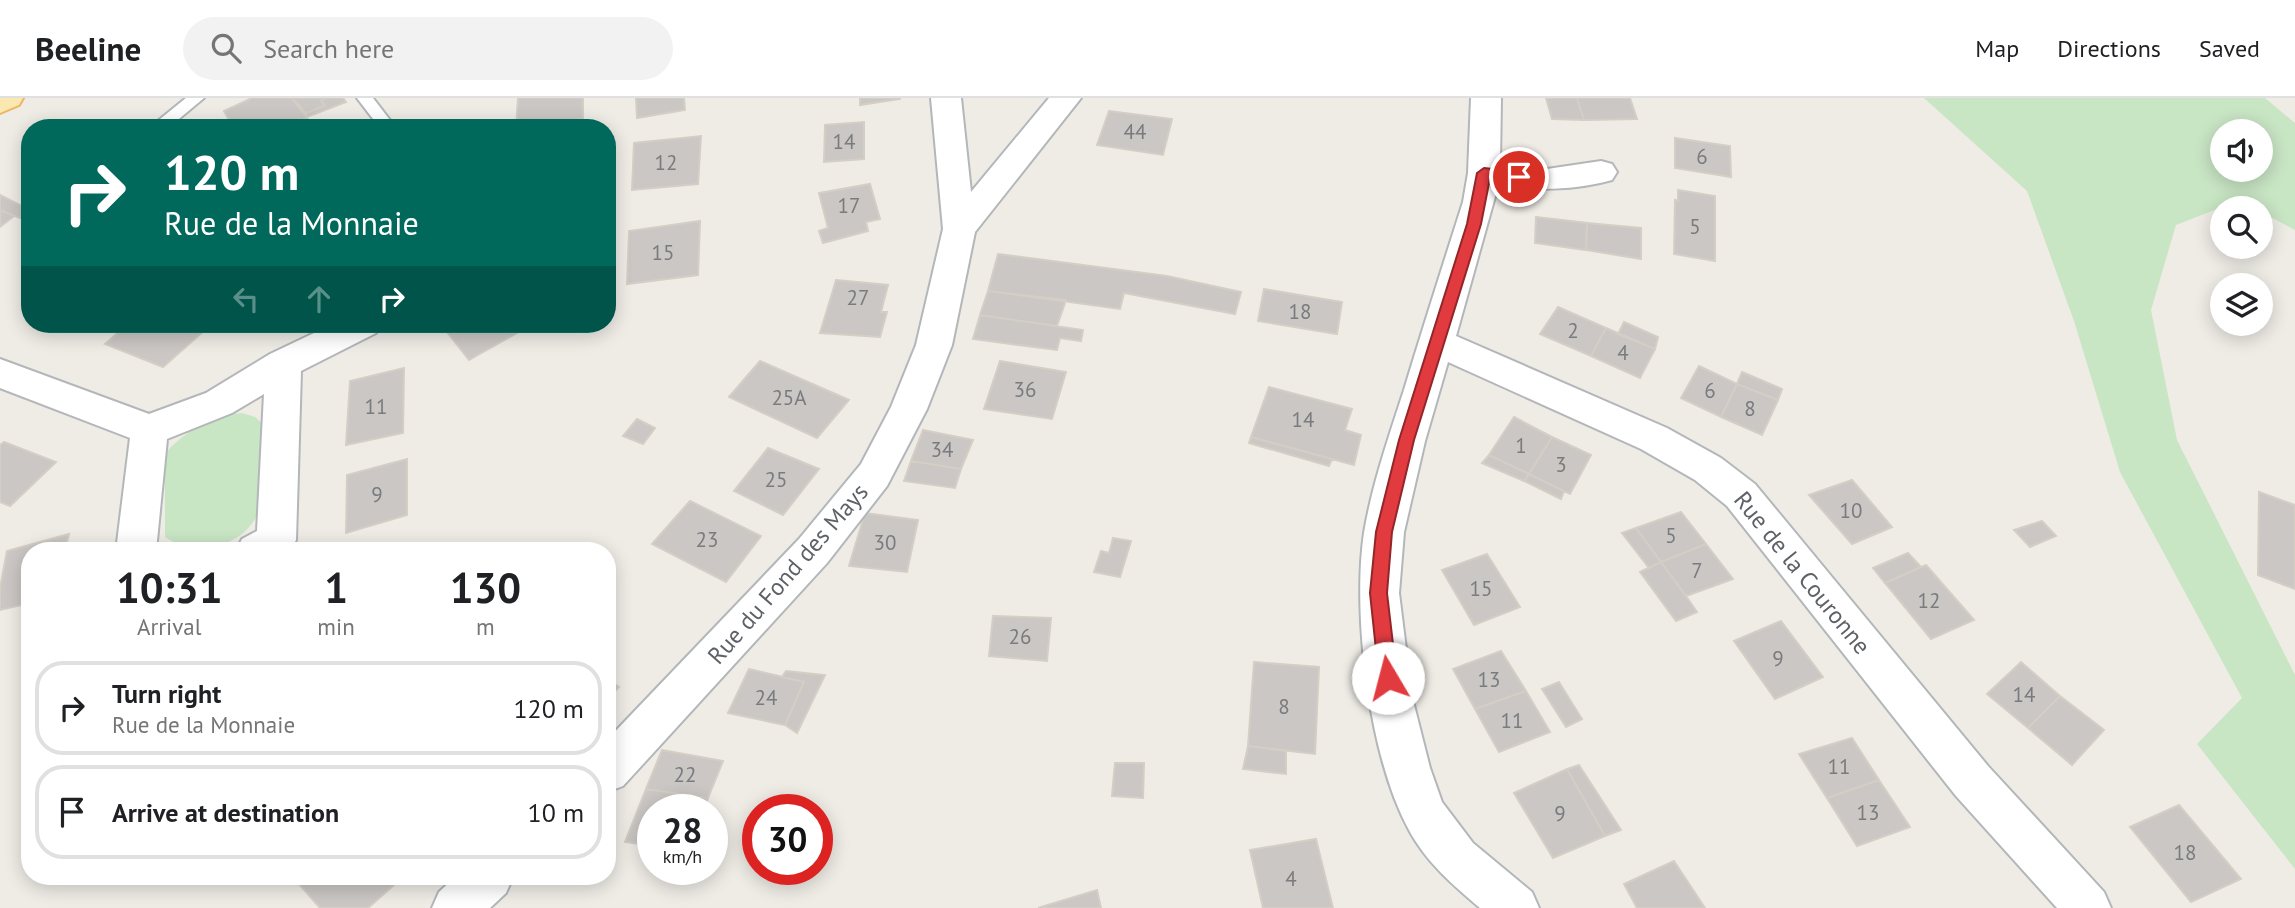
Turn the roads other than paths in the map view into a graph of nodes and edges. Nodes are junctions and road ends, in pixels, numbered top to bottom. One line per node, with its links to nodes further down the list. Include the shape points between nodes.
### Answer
1 (8, 98): 7 (main road)
2 (195, 98): 8 (lane)
3 (365, 98): 9 (lane)
4 (946, 98): 12 (street)
5 (1066, 98): 12 (street, Rue du Fond des Mays)
6 (1486, 98): 11 (street)
7 (0, 103)
8 (169, 119)
9 (381, 119)
10 (1601, 172): 11 (street, via 1547,180)
11 (1484, 173): 14 (street, via 1474,224)
12 (959, 229): 20 (street, Rue du Fond des Mays, via 934,345 909,409 874,475 813,551)
13 (346, 333): 15 (street)
14 (1438, 344): 23 (street, via 1423,380 1384,532 1379,593 1385,660 1408,768 1425,815 1457,859); 24 (street, Rue de la Couronne, via 1499,366 1680,450 1720,476 1741,495 1972,781)
15 (283, 364): 17 (street, via 219,403); 19 (street, via 276,540)
16 (0, 373): 17 (street)
17 (149, 430): 18 (street)
18 (137, 542)
19 (272, 542)
20 (616, 762)
21 (481, 885): 22 (street)
22 (455, 908)
23 (1516, 908)
24 (2088, 908)

